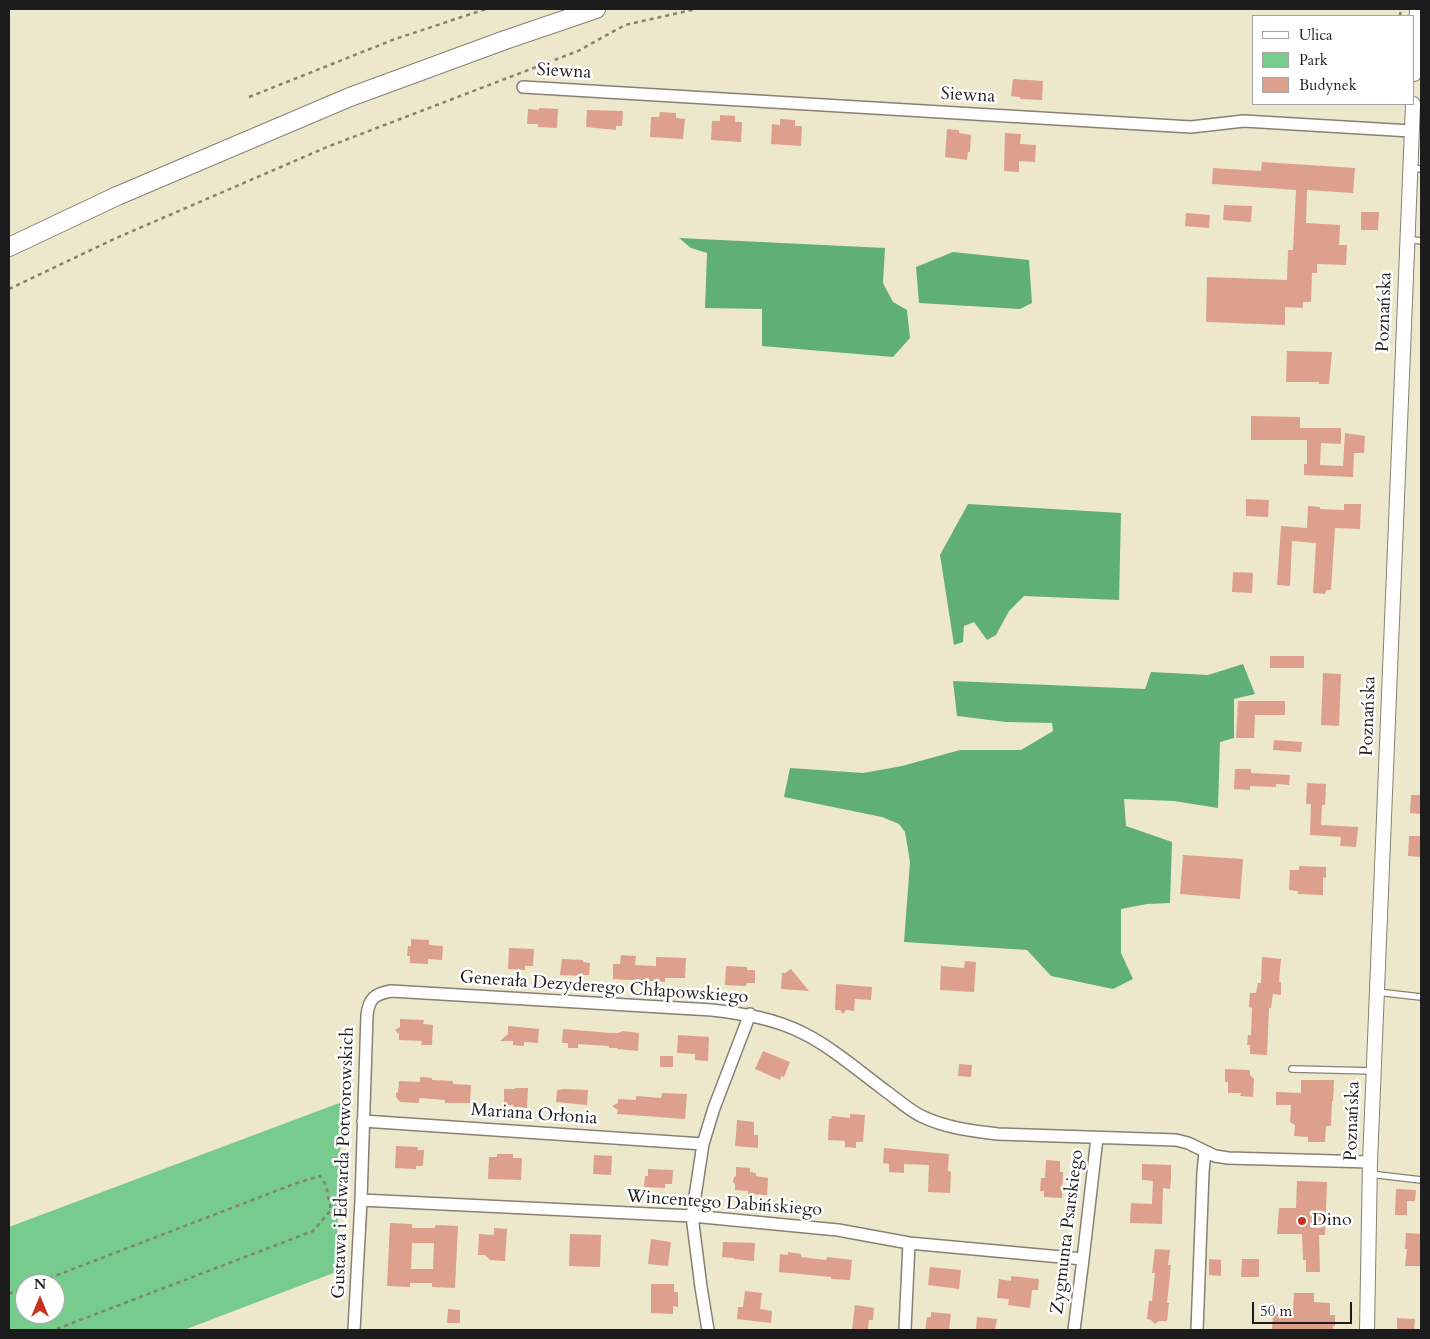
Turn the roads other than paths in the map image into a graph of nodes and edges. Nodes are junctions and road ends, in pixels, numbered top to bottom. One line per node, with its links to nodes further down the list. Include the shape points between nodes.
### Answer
1 (596, 9): 9 (main road, via 350,97 117,196)
2 (1417, 9): 3 (street)
3 (1415, 52)
4 (523, 88): 6 (street, Siewna, via 1191,127 1244,121)
5 (1413, 105): 6 (street, Poznańska)
6 (1412, 131): 7 (street, Poznańska)
7 (1416, 168): 8 (street, Poznańska)
8 (1414, 240): 10 (street, Poznańska)
9 (9, 247)
10 (1377, 992): 11 (lane); 15 (street, Poznańska)
11 (1421, 997)
12 (372, 998): 13 (street, Generała Dezyderego Chłapowskiego, via 391,991); 16 (street, Gustawa i Edwarda Potworowskich, via 367,1015)
13 (750, 1014): 17 (street, Generała Dezyderego Chłapowskiego, via 803,1033 830,1049 902,1104 944,1125 998,1134); 18 (street)
14 (1292, 1069): 15 (lane)
15 (1374, 1072): 20 (street, Poznańska)
16 (363, 1122): 18 (street, Mariana Orłonia); 22 (street, Gustawa i Edwarda Potworowskich)
17 (1097, 1138): 19 (street, Generała Dezyderego Chłapowskiego, via 1176,1140); 25 (street, Zygmunta Psarskiego)
18 (703, 1144): 23 (street)
19 (1205, 1152): 20 (street, Generała Dezyderego Chłapowskiego, via 1228,1158); 30 (street)
20 (1370, 1168): 21 (lane); 31 (street, Poznańska)
21 (1421, 1180)
22 (360, 1200): 23 (street, Wincentego Dabińskiego); 26 (street, Gustawa i Edwarda Potworowskich)
23 (692, 1216): 24 (street, Wincentego Dabińskiego, via 838,1230); 27 (street)
24 (909, 1243): 25 (street, Wincentego Dabińskiego); 28 (street)
25 (1084, 1259): 29 (street, Zygmunta Psarskiego)
26 (354, 1330)
27 (708, 1330)
28 (905, 1330)
29 (1074, 1330)
30 (1197, 1330)
31 (1367, 1330)

